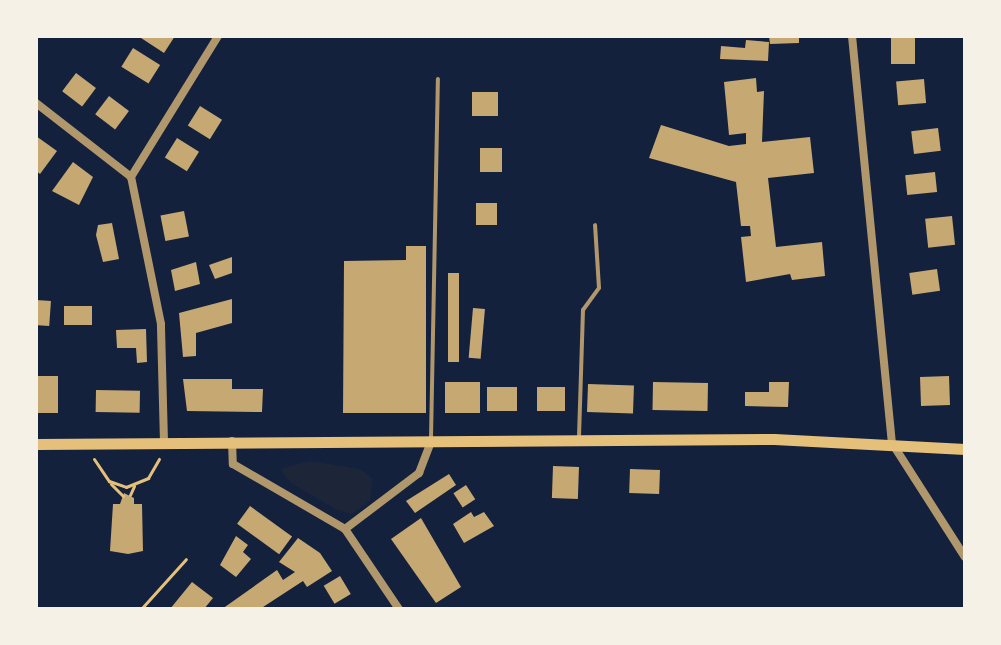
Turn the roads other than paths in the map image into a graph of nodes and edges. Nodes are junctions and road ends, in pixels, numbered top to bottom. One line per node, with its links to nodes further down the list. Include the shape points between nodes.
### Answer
1 (218, 36): 5 (street)
2 (852, 36): 11 (street)
3 (438, 79): 9 (lane)
4 (36, 103): 5 (street)
5 (131, 177): 10 (street, via 161,324)
6 (595, 225): 7 (lane, via 599,288 583,310)
7 (579, 440): 9 (main road); 11 (main road)
8 (232, 441): 9 (main road); 10 (main road); 14 (street, via 233,464)
9 (431, 441): 14 (street, via 419,473)
10 (164, 442): 12 (main road)
11 (892, 443): 13 (main road); 15 (street)
12 (36, 444)
13 (965, 449)
14 (345, 529): 16 (street)
15 (965, 557)
16 (399, 609)

